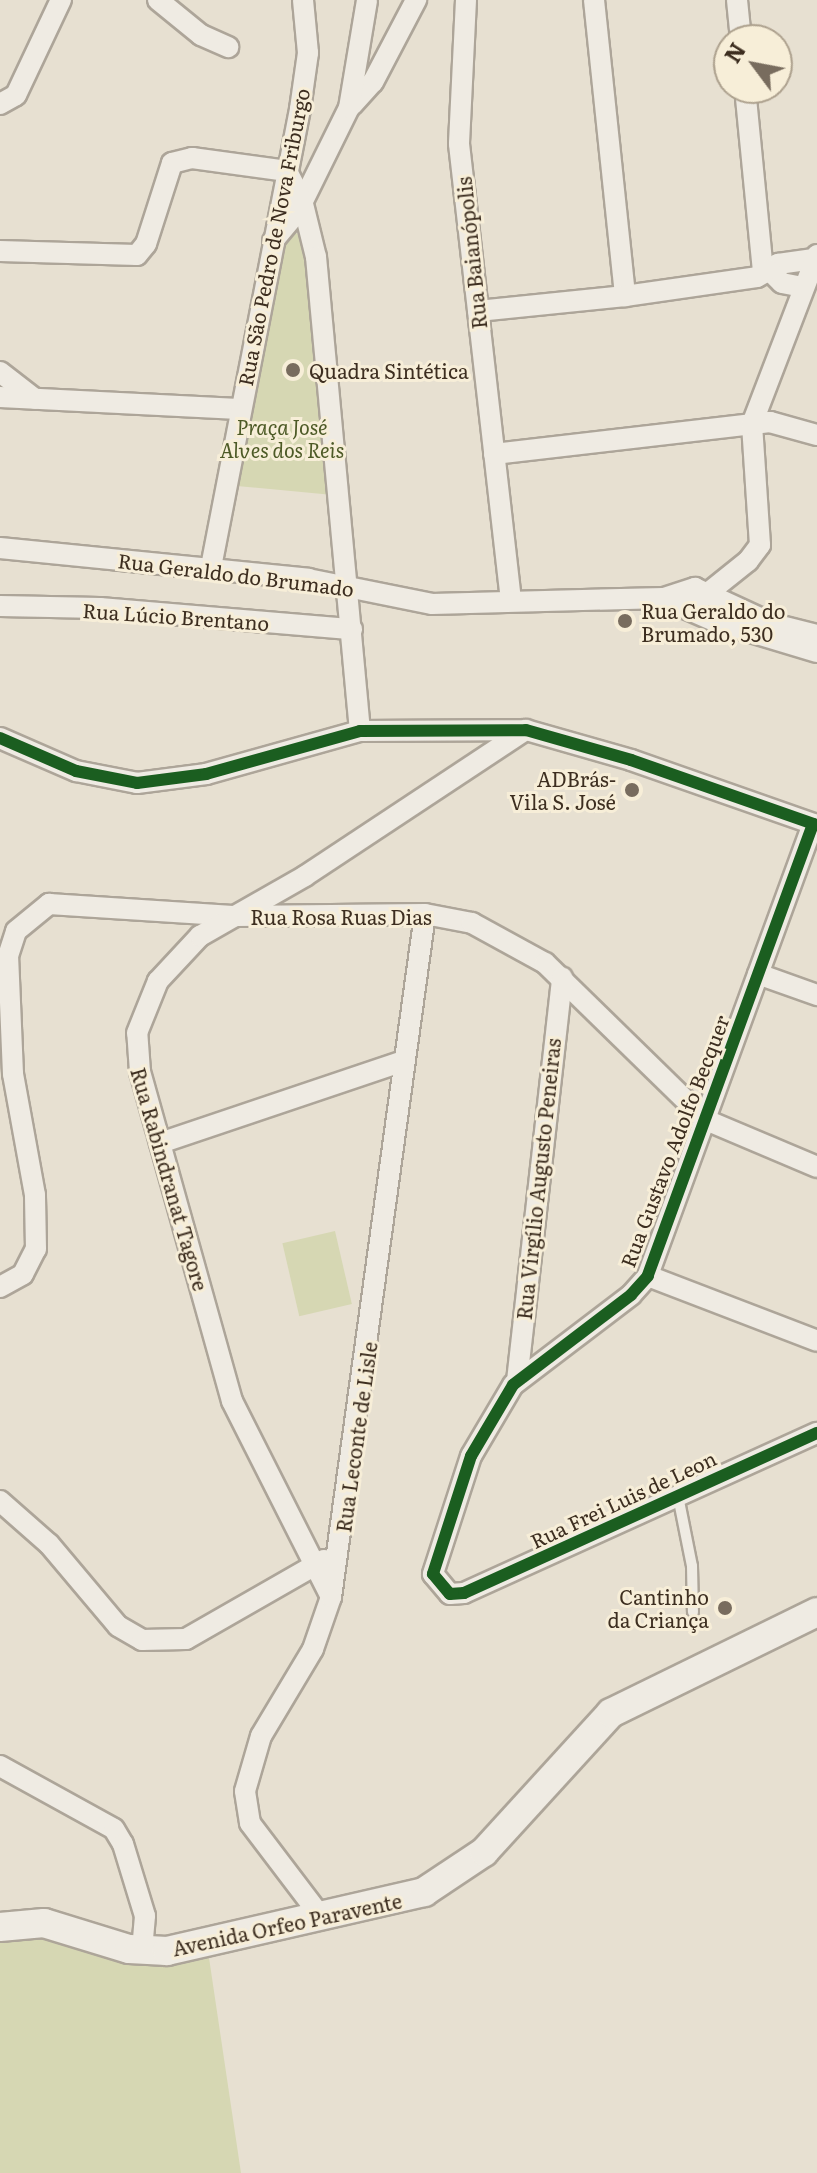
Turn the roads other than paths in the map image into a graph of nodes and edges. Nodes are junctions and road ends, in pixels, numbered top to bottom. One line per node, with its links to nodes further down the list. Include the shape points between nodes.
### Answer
1 (61, 0): 11 (street, via 16,95)
2 (158, 0): 10 (street, via 201,35)
3 (303, 0): 14 (street, Rua São Pedro de Nova Friburgo, via 308,53)
4 (367, 0): 13 (street)
5 (416, 0): 13 (street, via 373,82)
6 (466, 0): 22 (street, Rua Baianópolis, via 458,113)
7 (594, 0): 21 (street)
8 (737, 0): 9 (street)
9 (739, 24)
10 (228, 47)
11 (0, 104)
12 (747, 104): 19 (street)
13 (349, 108): 15 (street)
14 (287, 171): 15 (street); 16 (street, Rua São Pedro de Nova Friburgo); 17 (street, via 192,158 172,163 146,244 137,255)
15 (302, 200): 16 (street); 32 (street, via 316,257)
16 (272, 242): 26 (street, Rua São Pedro de Nova Friburgo)
17 (0, 251)
18 (816, 257): 19 (street, via 778,264); 20 (street)
19 (766, 272): 20 (street, via 782,283); 21 (street)
20 (803, 287): 27 (street)
21 (625, 296): 22 (street)
22 (478, 311): 29 (street, Rua Baianópolis)
23 (0, 372): 25 (street)
24 (0, 397): 25 (street)
25 (35, 399): 26 (street)
26 (239, 409): 31 (street, Rua São Pedro de Nova Friburgo)
27 (752, 424): 28 (street, via 787,425); 29 (street); 33 (street, via 762,538 748,561)
28 (817, 435)
29 (494, 454): 35 (street, Rua Baianópolis)
30 (0, 548): 31 (street, Rua Geraldo do Brumado)
31 (211, 567): 32 (street, Rua Geraldo do Brumado)
32 (346, 586): 35 (street, Rua Geraldo do Brumado, via 432,604); 38 (street)
33 (706, 591): 34 (street, Rua Geraldo do Brumado, via 687,588); 37 (street); 39 (street, via 773,624)
34 (664, 598): 35 (street, Rua Geraldo do Brumado); 37 (street)
35 (511, 601)
36 (0, 606): 38 (street, Rua Lúcio Brentano, via 100,608)
37 (688, 609): 40 (street)
38 (352, 629): 42 (street)
39 (817, 636)
40 (817, 652)
41 (526, 730): 42 (street); 44 (street); 46 (street, Rua Rabindranat Tagore)
42 (360, 731): 43 (street, via 206,774 137,783 76,771)
43 (0, 738)
44 (815, 824): 47 (street, Rua Gustavo Adolfo Becquer)
45 (425, 914): 46 (street, Rua Rosa Ruas Dias); 48 (street, Rua Rosa Ruas Dias, via 472,923 532,954); 50 (street, Rua Leconte de Lisle)
46 (237, 916): 52 (street, Rua Rabindranat Tagore, via 190,945 145,1005 136,1056); 55 (street, Rua Rosa Ruas Dias, via 49,904 16,931 8,956 9,1011 13,1074 35,1195 36,1249 23,1274)
47 (758, 974): 49 (street); 51 (street, Rua Gustavo Adolfo Becquer)
48 (562, 978): 51 (street, Rua Rosa Ruas Dias); 57 (street, Rua Virgílio Augusto Peneiras)
49 (817, 995)
50 (401, 1062): 52 (street); 61 (street, Rua Leconte de Lisle)
51 (706, 1120): 53 (street); 54 (street, Rua Gustavo Adolfo Becquer)
52 (160, 1143): 62 (street, Rua Rabindranat Tagore, via 235,1408)
53 (817, 1167)
54 (648, 1276): 56 (street); 57 (street, Rua Gustavo Adolfo Becquer, via 631,1295)
55 (0, 1287)
56 (817, 1341)
57 (517, 1381): 63 (street, Rua Gustavo Adolfo Becquer, via 485,1426 451,1511 432,1568)
58 (817, 1433): 59 (street, Rua Frei Luis de Leon)
59 (678, 1496): 63 (street, Rua Frei Luis de Leon, via 464,1593); 65 (lane, via 691,1555)
60 (0, 1501): 62 (street, via 49,1544 118,1626 142,1640 186,1639)
61 (339, 1552): 62 (street); 64 (street, Rua Leconte de Lisle)
62 (314, 1566): 64 (street, Rua Rabindranat Tagore)
63 (444, 1591)
64 (331, 1597): 68 (street, Rua Leconte de Lisle, via 313,1649 261,1736 245,1802 255,1832)
65 (693, 1612)
66 (817, 1612): 68 (main road, Avenida Orfeo Paravente, via 611,1713 484,1852 442,1883 409,1897)
67 (0, 1766): 70 (street, via 83,1808 118,1835 145,1916)
68 (322, 1918): 70 (main road, Avenida Orfeo Paravente, via 180,1949)
69 (0, 1927): 70 (main road, Avenida Orfeo Paravente, via 51,1924)
70 (142, 1951)

